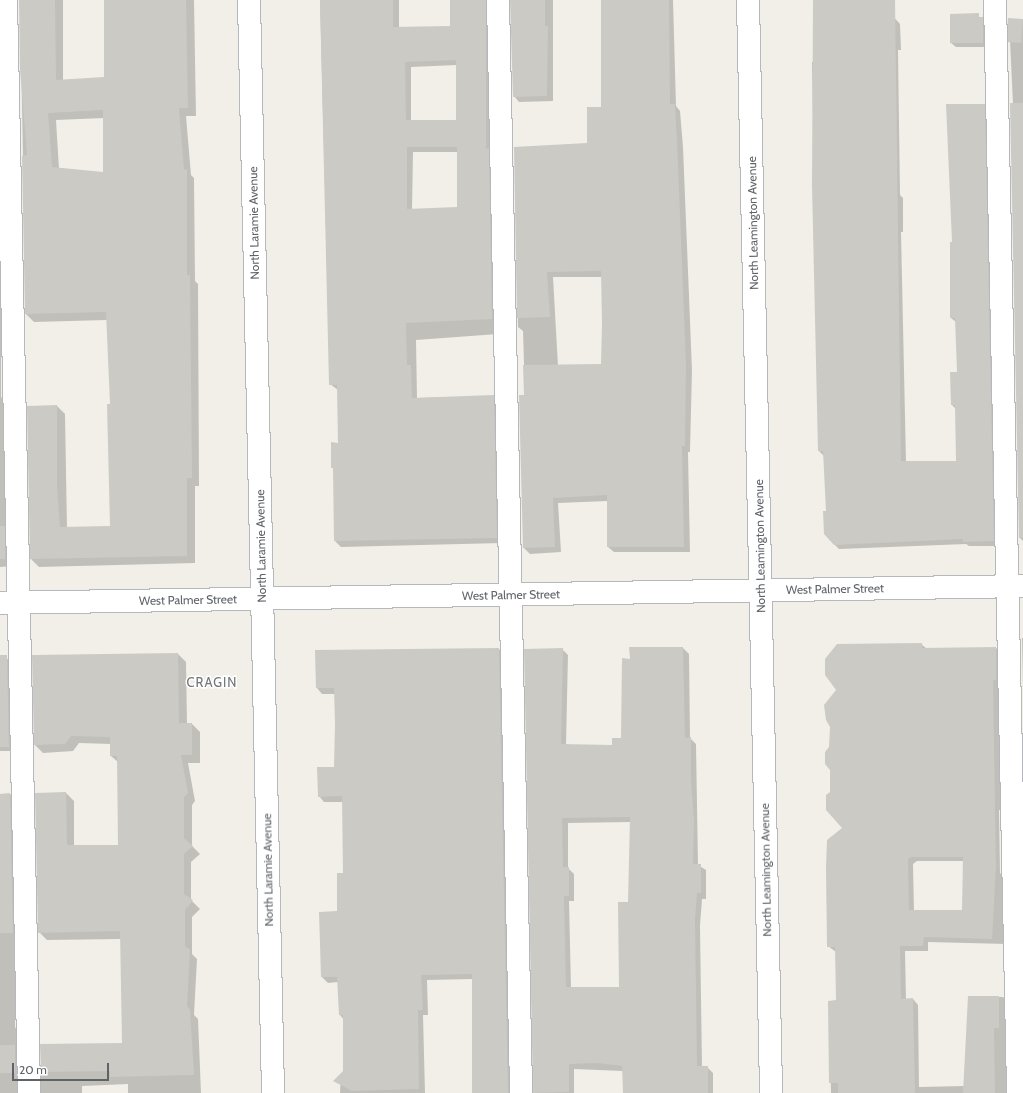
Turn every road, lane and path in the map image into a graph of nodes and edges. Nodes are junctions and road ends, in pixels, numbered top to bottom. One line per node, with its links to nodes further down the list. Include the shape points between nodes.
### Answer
1 (6, 0): 10 (street)
2 (249, 0): 9 (street, North Laramie Avenue)
3 (498, 0): 8 (street)
4 (748, 0): 7 (street, North Leamington Avenue)
5 (995, 0): 6 (street)
6 (1015, 586): 7 (street, West Palmer Street); 15 (street)
7 (760, 591): 8 (street, West Palmer Street); 14 (street, North Leamington Avenue)
8 (510, 595): 9 (street, West Palmer Street); 13 (street)
9 (262, 599): 10 (street, West Palmer Street); 12 (street, North Laramie Avenue)
10 (9, 603): 11 (street)
11 (29, 1093)
12 (272, 1093)
13 (521, 1093)
14 (771, 1093)
15 (1018, 1093)

